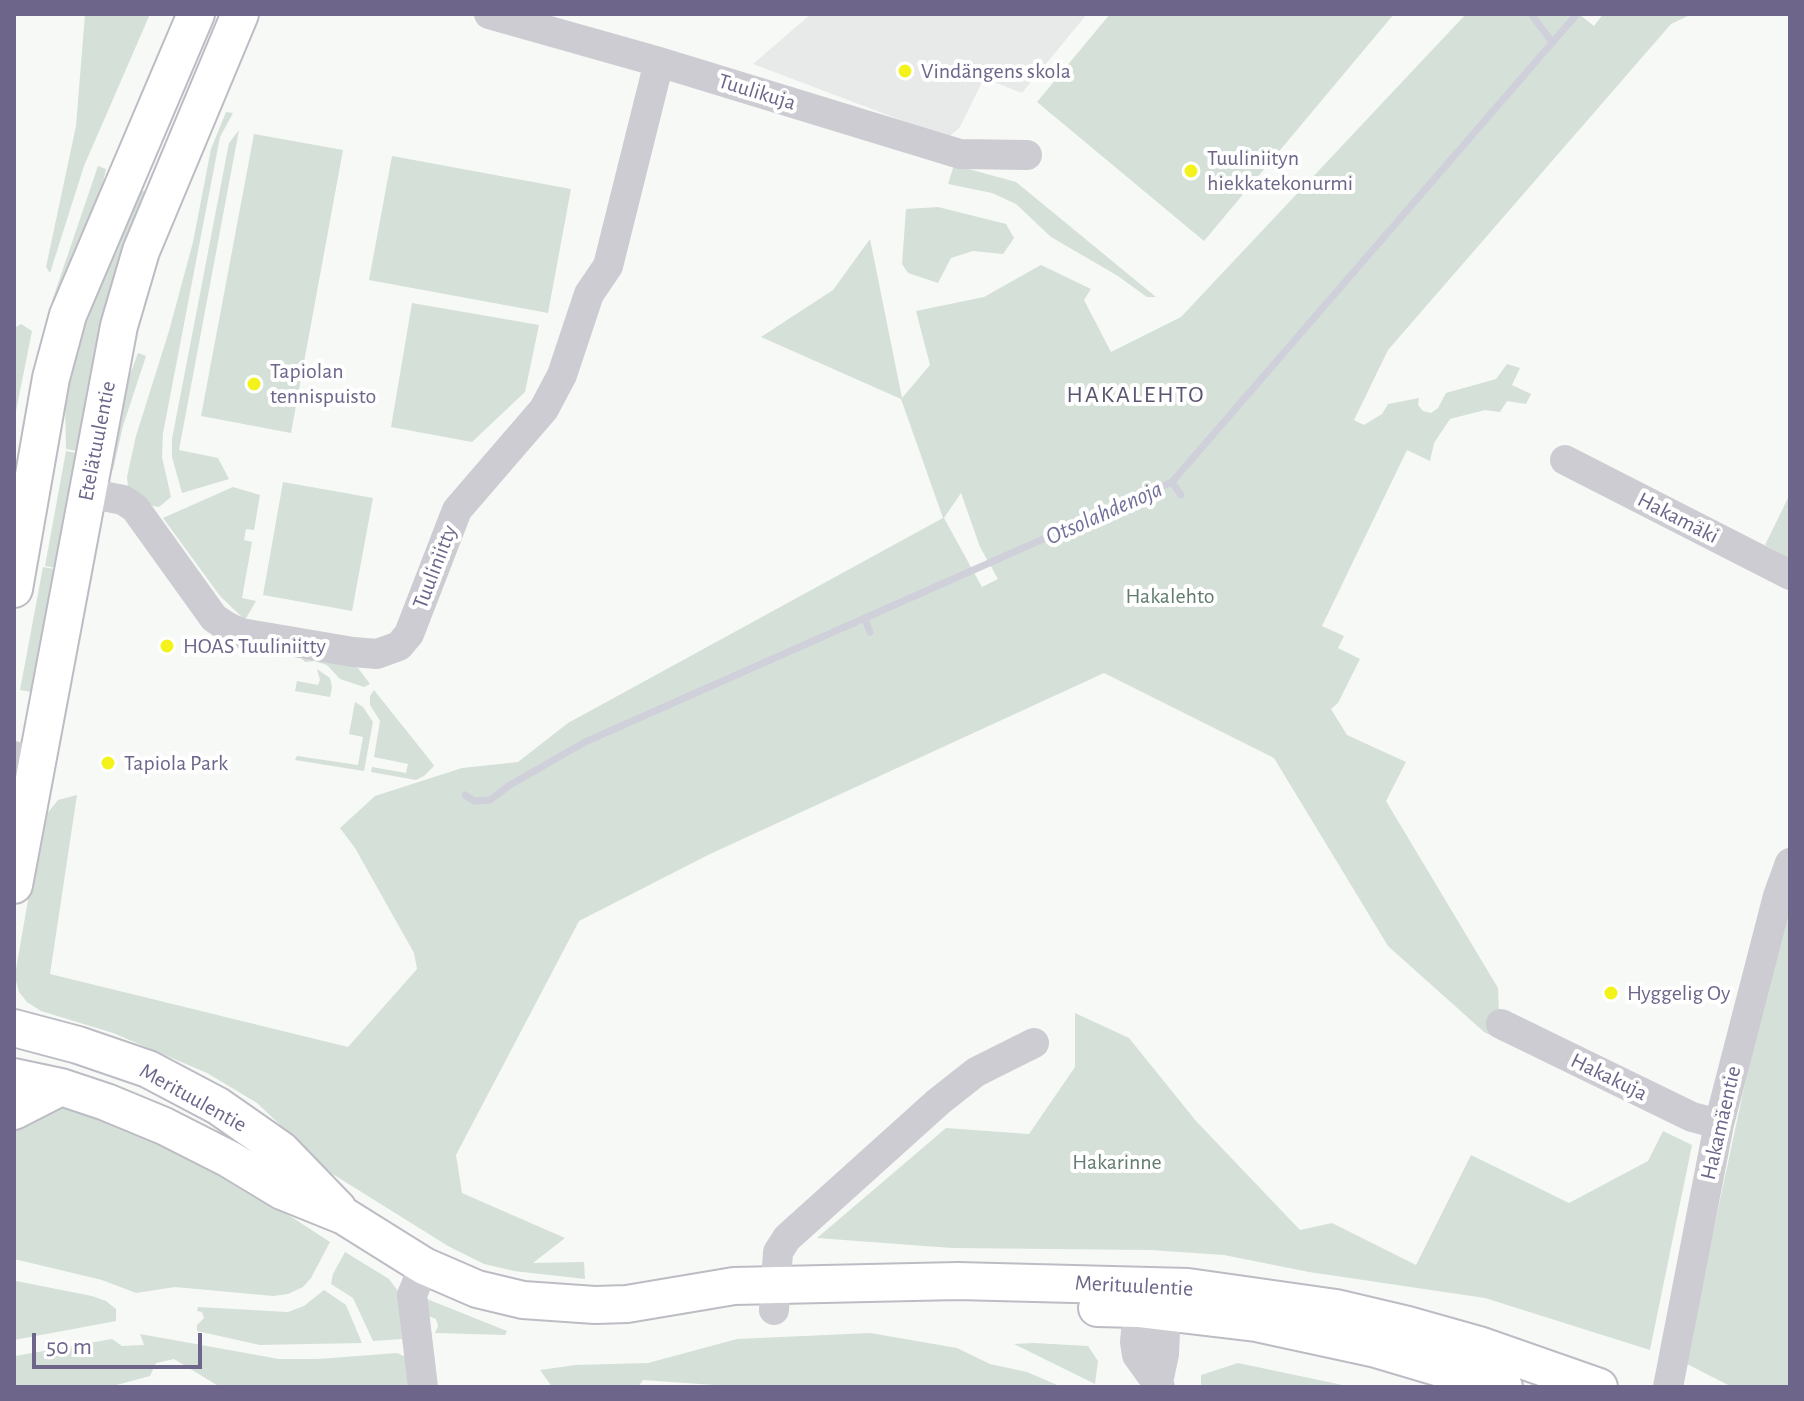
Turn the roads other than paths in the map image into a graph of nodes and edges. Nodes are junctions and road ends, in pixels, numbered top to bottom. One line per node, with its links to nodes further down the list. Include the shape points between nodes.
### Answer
1 (196, 14): 9 (main road, via 68,315 51,378)
2 (240, 14): 7 (main road, Etelätuulentie, via 134,269)
3 (489, 14): 4 (street, Tuulikuja)
4 (659, 62): 5 (street, Tuulikuja, via 960,154); 7 (street, Tuuliniitty, via 608,266 589,294 562,375 544,409 457,510 409,634 399,646 377,654 353,652 226,626 214,618 135,508)
5 (1027, 155)
6 (1565, 460): 8 (street, Hakamäki)
7 (88, 493): 10 (main road, Etelätuulentie)
8 (1790, 575)
9 (14, 589)
10 (22, 764): 12 (main road, Etelätuulentie)
11 (1790, 863): 19 (street, Hakamäentie)
12 (14, 885)
13 (1501, 1024): 19 (street, Hakakuja, via 1692,1117)
14 (14, 1028): 20 (main road, Merituulentie, via 148,1069 218,1106 281,1150)
15 (1034, 1043): 22 (street, via 976,1072 787,1238 778,1252)
16 (14, 1077): 17 (main road, Merituulentie)
17 (61, 1087): 18 (main road); 20 (main road, Merituulentie, via 164,1126 282,1191)
18 (14, 1111)
19 (1719, 1124): 28 (street, Hakamäentie)
20 (344, 1216): 21 (main road, Merituulentie)
21 (424, 1266): 22 (main road, Merituulentie, via 477,1289 523,1300 595,1305 734,1286); 25 (street, via 412,1295)
22 (774, 1297): 23 (main road, Merituulentie, via 958,1281)
23 (1152, 1302): 24 (street, via 1164,1354); 26 (main road, Merituulentie, via 1376,1349); 27 (main road, Merituulentie, via 1188,1287 1278,1299 1408,1325)
24 (1159, 1385)
25 (423, 1387)
26 (1504, 1387)
27 (1599, 1387)
28 (1668, 1387)

